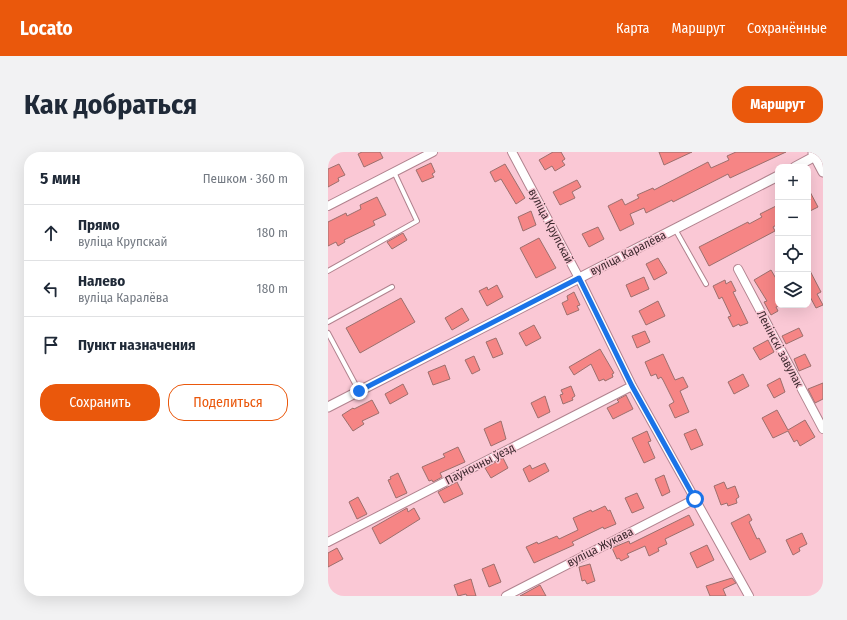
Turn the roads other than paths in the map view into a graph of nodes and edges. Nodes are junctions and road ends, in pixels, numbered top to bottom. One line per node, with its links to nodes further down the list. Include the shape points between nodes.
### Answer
1 (433, 152): 6 (street)
2 (512, 152): 13 (street, вуліца Крупскай)
3 (823, 152): 4 (street)
4 (813, 155): 5 (street); 7 (street)
5 (800, 164)
6 (394, 172): 9 (street); 12 (lane, via 417,221)
7 (823, 172)
8 (775, 178): 10 (street, вуліца Каралёва)
9 (328, 206)
10 (675, 229): 13 (street, вуліца Каралёва); 14 (lane)
11 (738, 269): 21 (street, Ленінскі завулак)
12 (328, 271)
13 (579, 278): 18 (street, вуліца Крупскай); 19 (street, вуліца Каралёва)
14 (706, 284)
15 (392, 287): 16 (lane)
16 (328, 322)
17 (328, 334): 19 (lane)
18 (632, 386): 22 (street, вуліца Крупскай); 23 (street, Паўночны ўезд)
19 (359, 391): 20 (street, вуліца Каралёва)
20 (328, 407)
21 (823, 429)
22 (695, 499): 24 (street, вуліца Жукава); 25 (street, вуліца Крупскай)
23 (328, 542)
24 (506, 596)
25 (749, 596)

